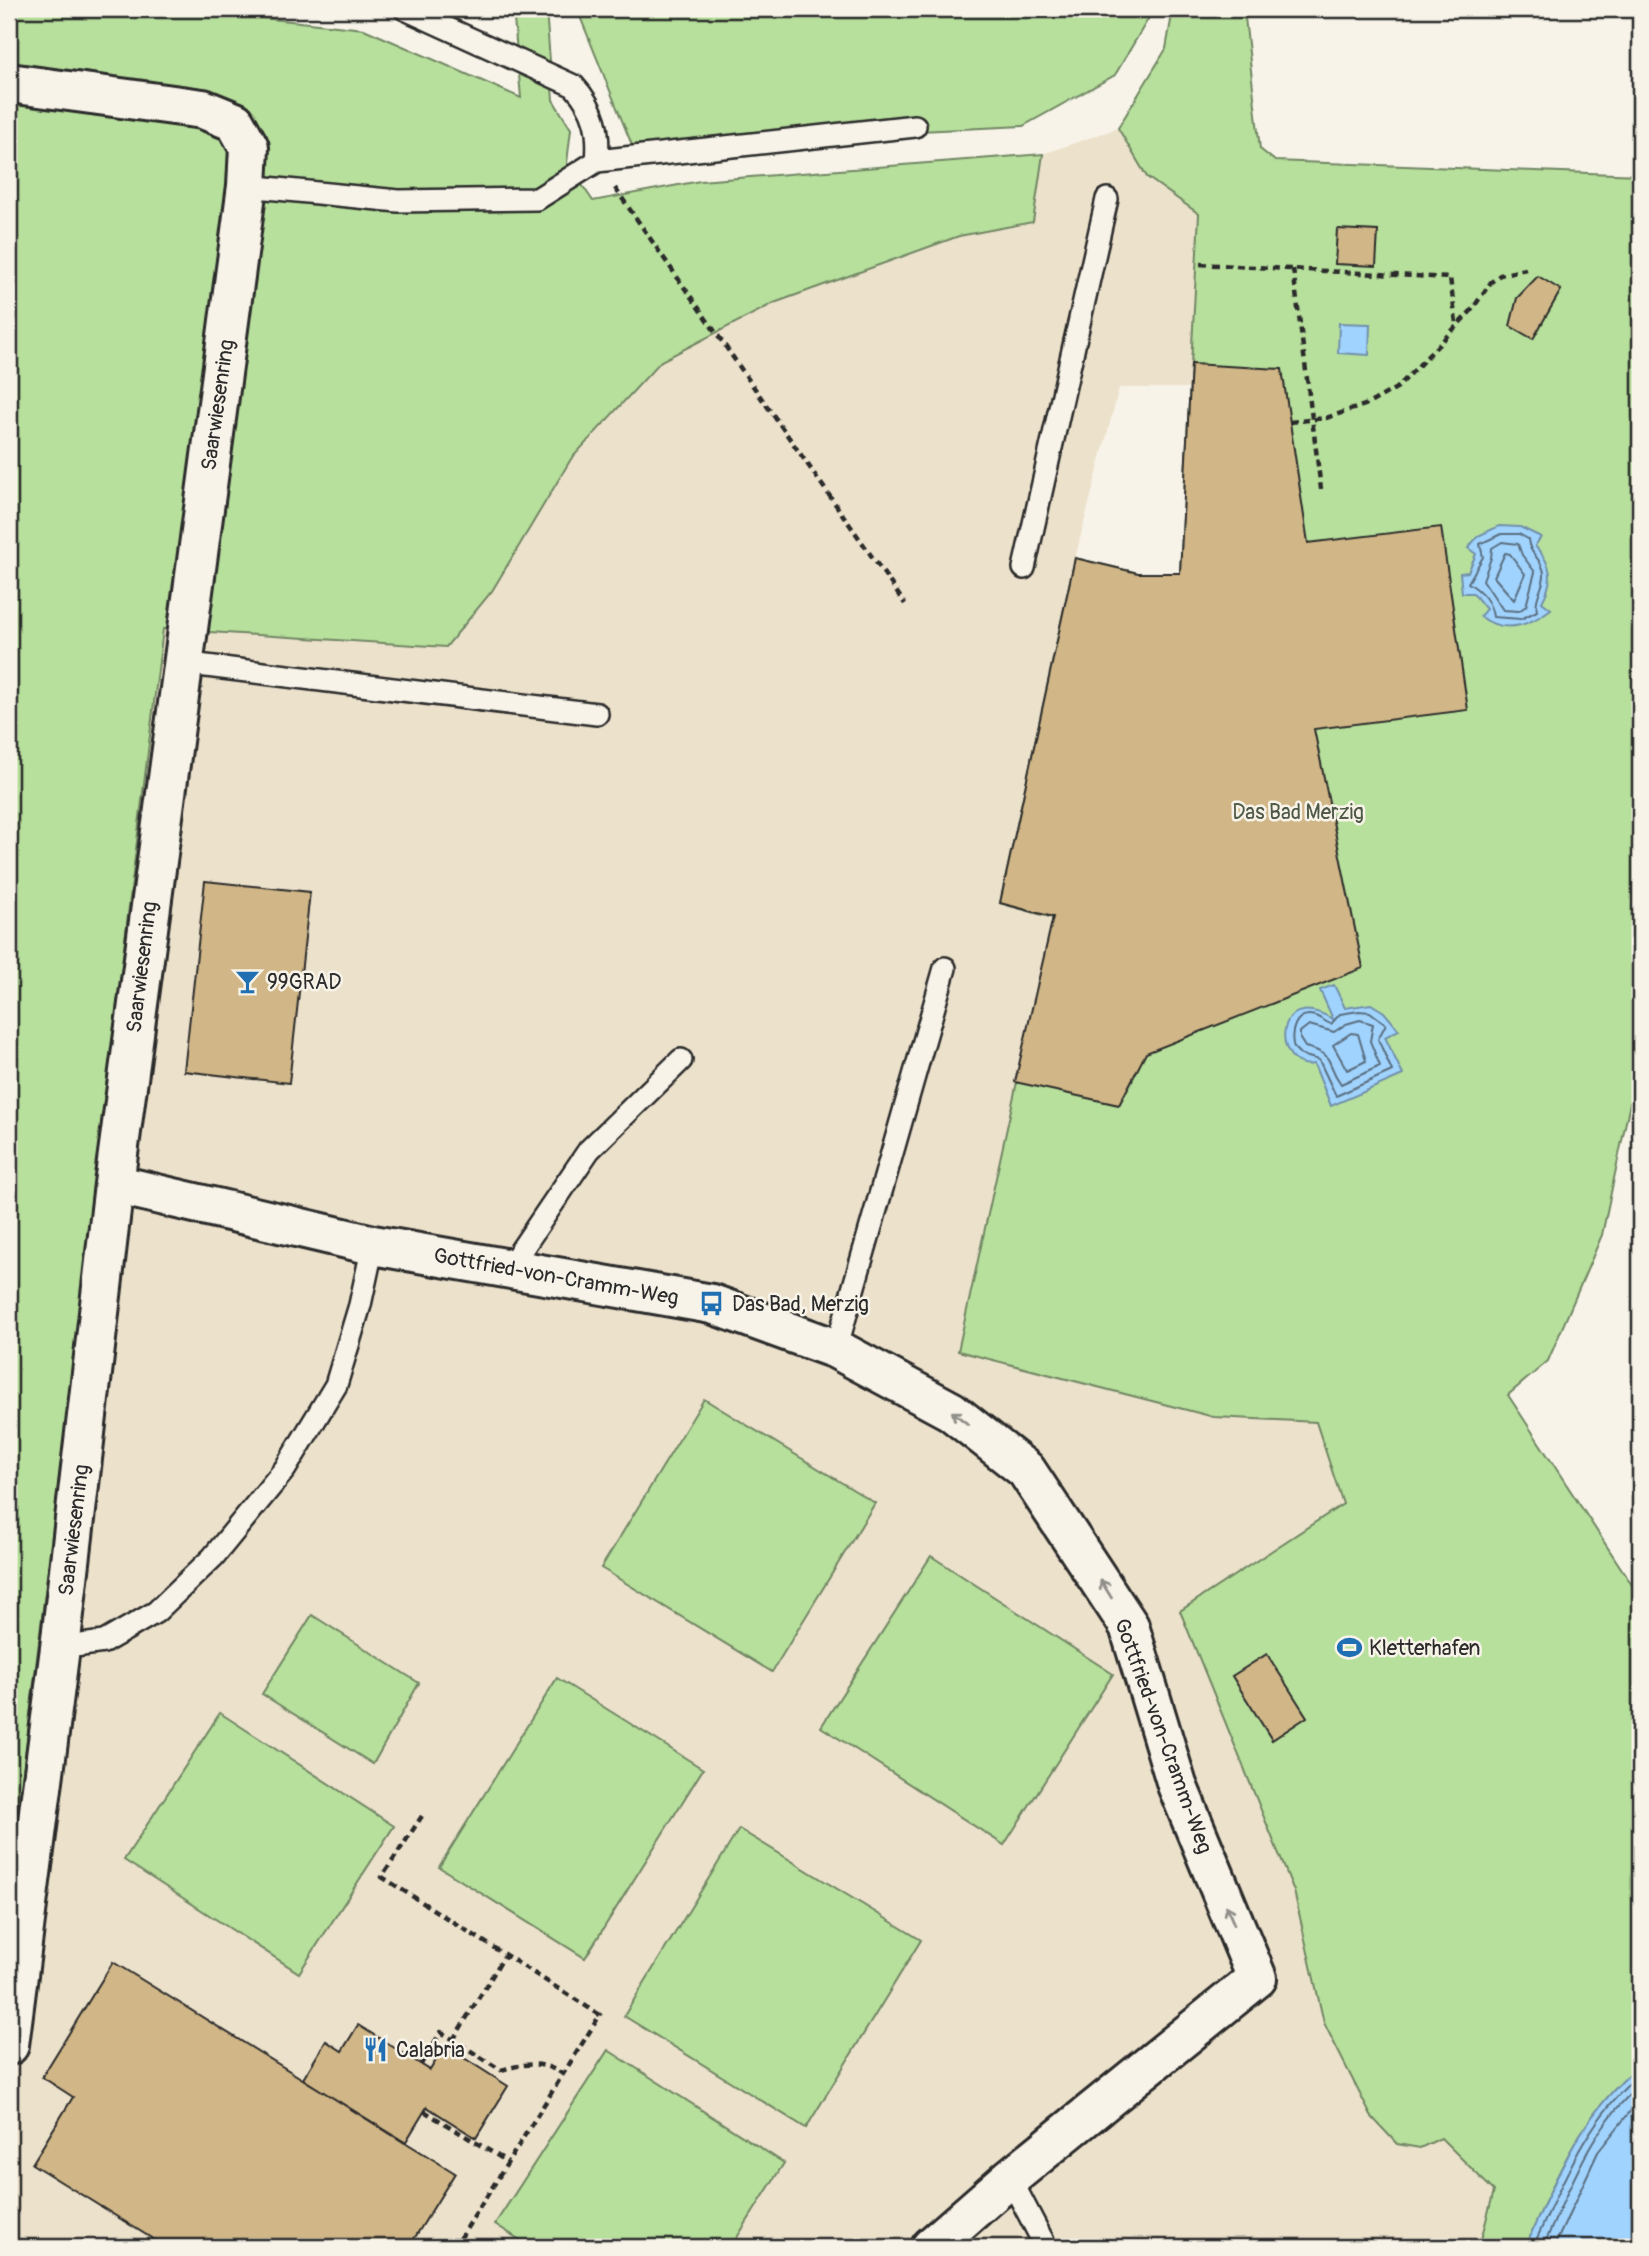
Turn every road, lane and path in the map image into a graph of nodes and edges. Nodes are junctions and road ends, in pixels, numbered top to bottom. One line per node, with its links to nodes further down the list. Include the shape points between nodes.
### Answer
1 (405, 9): 4 (lane, via 574,86 594,116)
2 (9, 83): 5 (street, Saarwiesenring, via 203,110 236,122 249,147)
3 (915, 126): 4 (lane)
4 (597, 161): 5 (lane, via 537,199 398,201); 15 (path)
5 (247, 186): 16 (street, Saarwiesenring)
6 (1107, 199): 14 (lane)
7 (1200, 264): 8 (path)
8 (1293, 269): 10 (path, via 1450,278); 11 (path)
9 (1526, 269): 10 (path, via 1500,275)
10 (1456, 323): 11 (path, via 1398,387 1368,404)
11 (1312, 419): 12 (path); 13 (path)
12 (1290, 422)
13 (1321, 489)
14 (1024, 568)
15 (905, 604)
16 (182, 663): 17 (lane); 20 (street, Saarwiesenring)
17 (597, 713)
18 (945, 968): 23 (lane)
19 (681, 1060): 22 (lane, via 589,1150)
20 (114, 1184): 21 (street, Gottfried-von-Cramm-Weg); 24 (street, Saarwiesenring)
21 (373, 1245): 22 (street, Gottfried-von-Cramm-Weg); 24 (lane, via 335,1385 285,1469 214,1558 156,1612 104,1642)
22 (509, 1268): 23 (street, Gottfried-von-Cramm-Weg, via 712,1304)
23 (836, 1349): 33 (street, Gottfried-von-Cramm-Weg, one-way to 23, via 1256,1978 1177,1785 1129,1626 1081,1550 1027,1470 951,1411)
24 (60, 1648): 28 (street, Saarwiesenring)
25 (422, 1815): 26 (path, via 382,1877)
26 (505, 1955): 27 (path); 30 (path, via 600,2015)
27 (453, 2040): 29 (path, via 441,2032); 30 (path, via 500,2070 527,2063 549,2065)
28 (9, 2045)
29 (421, 2064)
30 (564, 2074): 32 (path)
31 (424, 2111): 32 (path)
32 (508, 2162): 35 (path)
33 (1010, 2178): 34 (street, Gottfried-von-Cramm-Weg); 37 (lane)
34 (917, 2238): 36 (path)
35 (455, 2247)
36 (883, 2247)
37 (1046, 2247)

